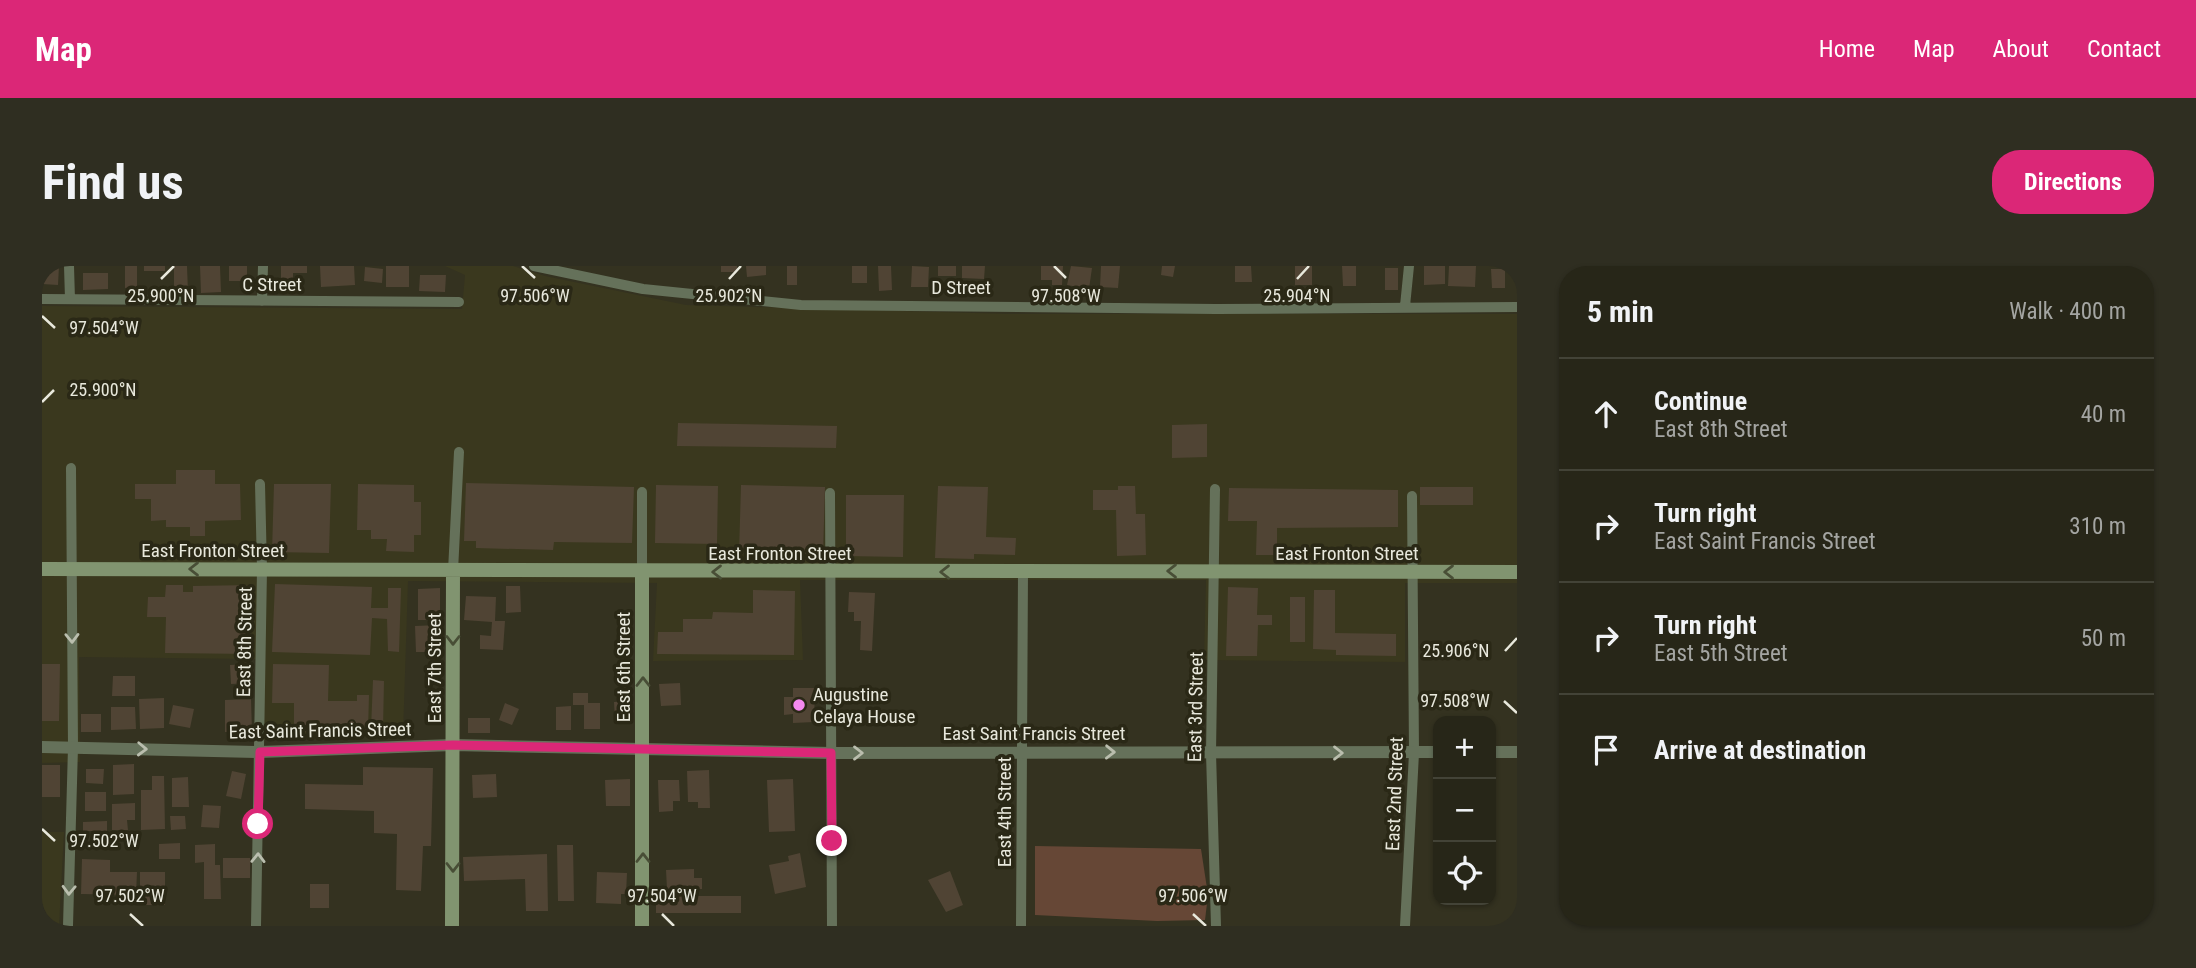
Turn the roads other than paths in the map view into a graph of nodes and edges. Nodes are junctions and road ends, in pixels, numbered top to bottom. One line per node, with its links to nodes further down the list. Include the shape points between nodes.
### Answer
1 (69, 266): 6 (street)
2 (263, 266): 7 (street)
3 (534, 266): 9 (street, D Street, via 643,289 802,305)
4 (1409, 266): 9 (street)
5 (42, 299): 6 (street, C Street)
6 (69, 299): 7 (street, C Street)
7 (262, 301): 8 (street, C Street)
8 (459, 302)
9 (1405, 306): 10 (street, D Street)
10 (1517, 306)
11 (459, 453): 24 (street, East 7th Street)
12 (71, 468): 20 (street)
13 (260, 484): 19 (street, East 8th Street)
14 (1215, 489): 23 (street, East 3rd Street)
15 (642, 492): 21 (street, East 6th Street)
16 (830, 493): 25 (street)
17 (1412, 496): 27 (street, East 2nd Street)
18 (42, 569): 20 (main road, East Fronton Street)
19 (262, 569): 20 (main road, East Fronton Street, one-way to 20); 24 (main road, East Fronton Street); 33 (street, East 8th Street)
20 (71, 570): 30 (street, one-way to 30)
21 (642, 571): 24 (main road, East Fronton Street); 25 (main road, East Fronton Street, one-way to 21); 31 (main road, East 6th Street, one-way to 21)
22 (1024, 571): 23 (main road, East Fronton Street, one-way to 22); 25 (main road, East Fronton Street, one-way to 25); 32 (street, East 4th Street)
23 (1215, 571): 27 (main road, East Fronton Street); 39 (street, East 3rd Street)
24 (453, 572): 28 (main road, East 7th Street, one-way to 28)
25 (832, 572): 38 (street)
26 (1517, 572): 27 (main road, East Fronton Street, one-way to 27)
27 (1412, 573): 34 (street, East 2nd Street)
28 (453, 745): 31 (street, East Saint Francis Street); 33 (street, East Saint Francis Street); 42 (main road, East 7th Street, one-way to 42)
29 (42, 747): 30 (street, East Saint Francis Street)
30 (73, 747): 33 (street, East Saint Francis Street, one-way to 33); 40 (street, one-way to 40)
31 (643, 750): 38 (street, East Saint Francis Street); 43 (main road, East 6th Street, one-way to 31)
32 (1022, 751): 38 (street, East Saint Francis Street, one-way to 32); 39 (street, East Saint Francis Street, one-way to 39); 45 (street, East 4th Street)
33 (260, 752): 41 (street, East 8th Street, one-way to 33)
34 (1414, 752): 35 (street, East Saint Francis Street); 39 (street, East Saint Francis Street, one-way to 34); 47 (street, East 2nd Street)
35 (1433, 752)
36 (1496, 752): 37 (street)
37 (1517, 752)
38 (831, 753): 44 (street)
39 (1211, 753): 46 (street, East 3rd Street)
40 (68, 926)
41 (256, 926)
42 (452, 926)
43 (642, 926)
44 (832, 926)
45 (1021, 926)
46 (1216, 926)
47 (1405, 926)

